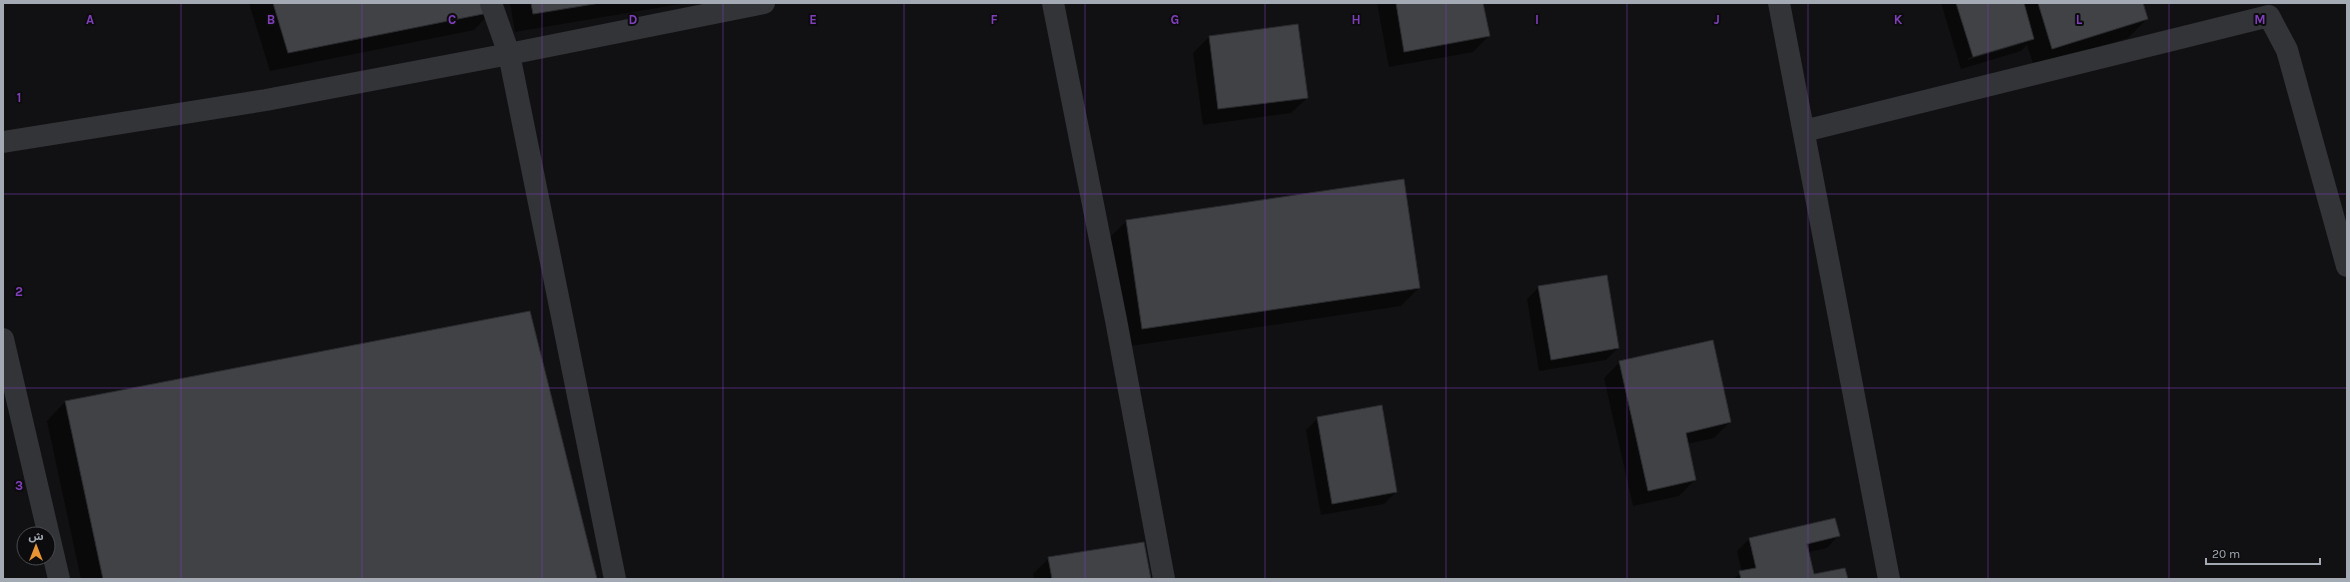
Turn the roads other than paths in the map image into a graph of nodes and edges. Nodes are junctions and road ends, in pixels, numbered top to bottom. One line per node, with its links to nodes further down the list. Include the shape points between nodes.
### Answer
1 (491, 3): 6 (street)
2 (764, 3): 6 (street)
3 (1053, 3): 13 (street)
4 (1779, 3): 7 (street)
5 (2269, 10): 7 (street); 9 (street, via 2287,50)
6 (509, 54): 8 (street, via 266,100); 12 (street)
7 (1804, 131): 14 (street)
8 (3, 142)
9 (2347, 266)
10 (3, 339): 11 (street)
11 (59, 579)
12 (615, 579)
13 (1164, 579)
14 (1889, 579)

